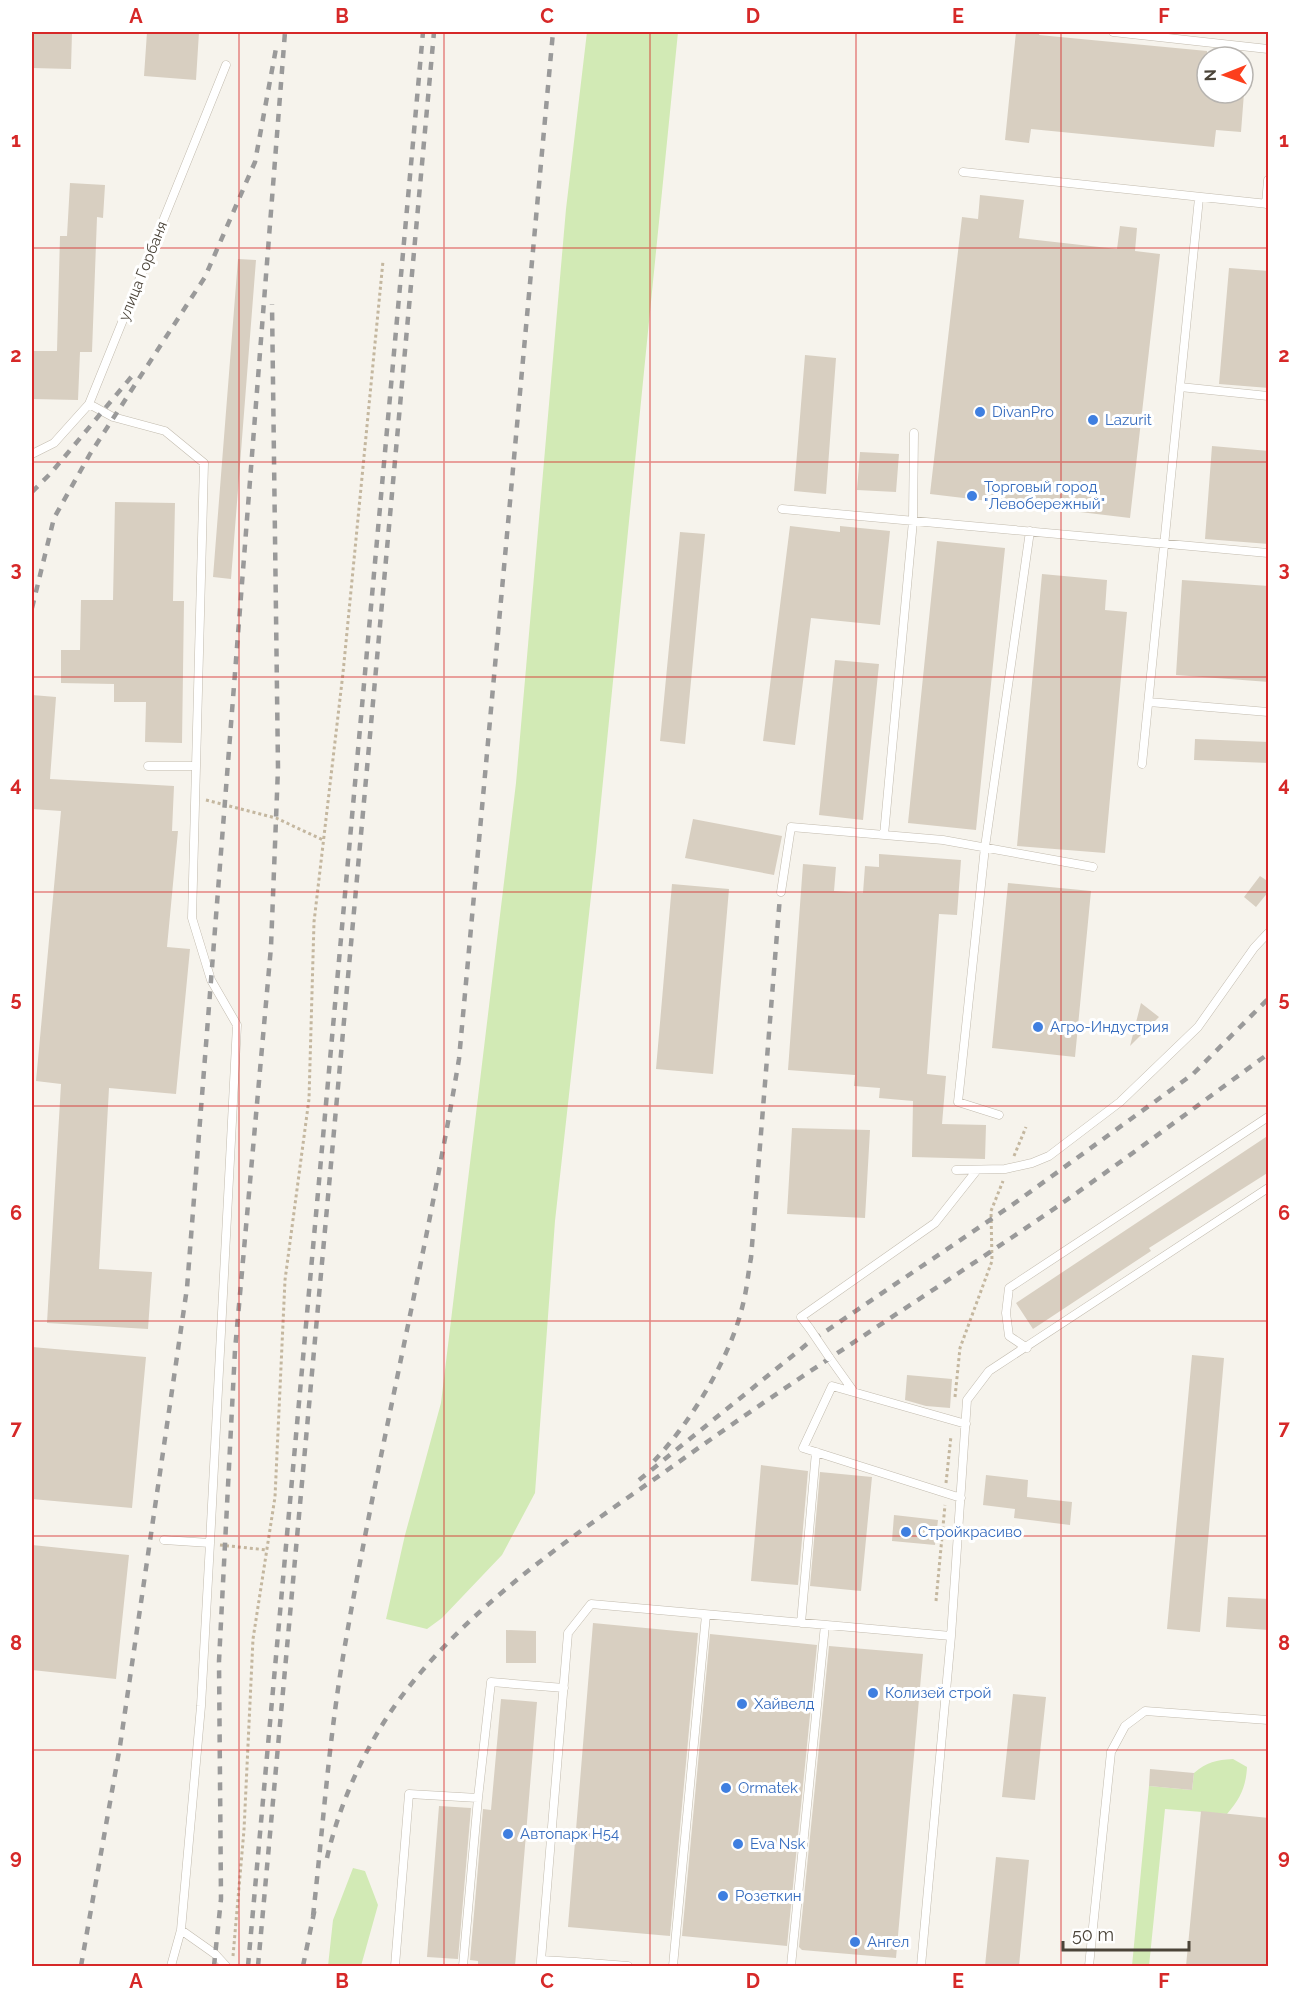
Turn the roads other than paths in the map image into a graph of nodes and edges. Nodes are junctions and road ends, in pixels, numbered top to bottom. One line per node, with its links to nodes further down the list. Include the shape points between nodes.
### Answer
1 (1113, 32): 2 (lane)
2 (1269, 49)
3 (226, 65): 10 (lane, улица Горбаня)
4 (963, 172): 6 (lane)
5 (1269, 180): 7 (lane)
6 (1199, 198): 7 (lane); 8 (lane)
7 (1268, 204)
8 (1180, 387): 9 (lane); 16 (lane)
9 (1269, 396)
10 (89, 404): 12 (lane, улица Горбаня, via 54,443); 22 (lane, via 114,417 165,431 204,463)
11 (914, 433): 14 (lane)
12 (32, 454)
13 (782, 509): 14 (lane)
14 (914, 521): 15 (lane); 23 (lane)
15 (1030, 531): 16 (lane); 24 (lane)
16 (1164, 543): 17 (lane); 18 (lane)
17 (1269, 552)
18 (1149, 702): 19 (lane); 20 (lane)
19 (1269, 712)
20 (1142, 764)
21 (148, 766): 22 (lane)
22 (196, 766): 39 (lane, via 192,918 211,980 237,1025)
23 (884, 835): 24 (lane); 26 (lane, via 791,827)
24 (985, 847): 25 (lane); 28 (lane, via 958,1102)
25 (1093, 867)
26 (781, 892)
27 (1269, 933): 31 (lane, via 1254,948 1198,1028 1120,1102 1049,1156 1009,1168)
28 (999, 1115)
29 (1269, 1117): 33 (lane, via 1009,1288 1006,1313 1010,1336)
30 (956, 1170): 31 (lane)
31 (977, 1170): 34 (lane, bridge, via 935,1223 801,1317)
32 (1269, 1188): 33 (lane)
33 (1027, 1348): 35 (lane, via 989,1371 967,1400)
34 (854, 1392): 35 (lane); 36 (lane, via 832,1386 803,1448)
35 (966, 1424): 37 (lane)
36 (816, 1452): 37 (lane); 41 (lane)
37 (961, 1498): 43 (lane)
38 (164, 1540): 39 (lane)
39 (210, 1543): 47 (lane, via 201,1706)
40 (706, 1614): 41 (lane); 44 (lane, via 591,1604 568,1633); 55 (lane)
41 (801, 1623): 42 (lane)
42 (825, 1625): 43 (lane); 56 (lane)
43 (951, 1636): 57 (lane)
44 (564, 1688): 46 (lane, via 491,1682); 48 (lane)
45 (1269, 1720): 58 (lane, via 1145,1711 1125,1726 1111,1752)
46 (478, 1798): 52 (lane, via 409,1794); 53 (lane)
47 (181, 1930): 50 (lane); 51 (lane)
48 (541, 1963): 49 (lane)
49 (575, 1964): 54 (lane)
50 (171, 1966)
51 (226, 1966)
52 (395, 1966)
53 (463, 1966)
54 (628, 1966)
55 (673, 1966)
56 (791, 1966)
57 (921, 1966)
58 (1089, 1966)

